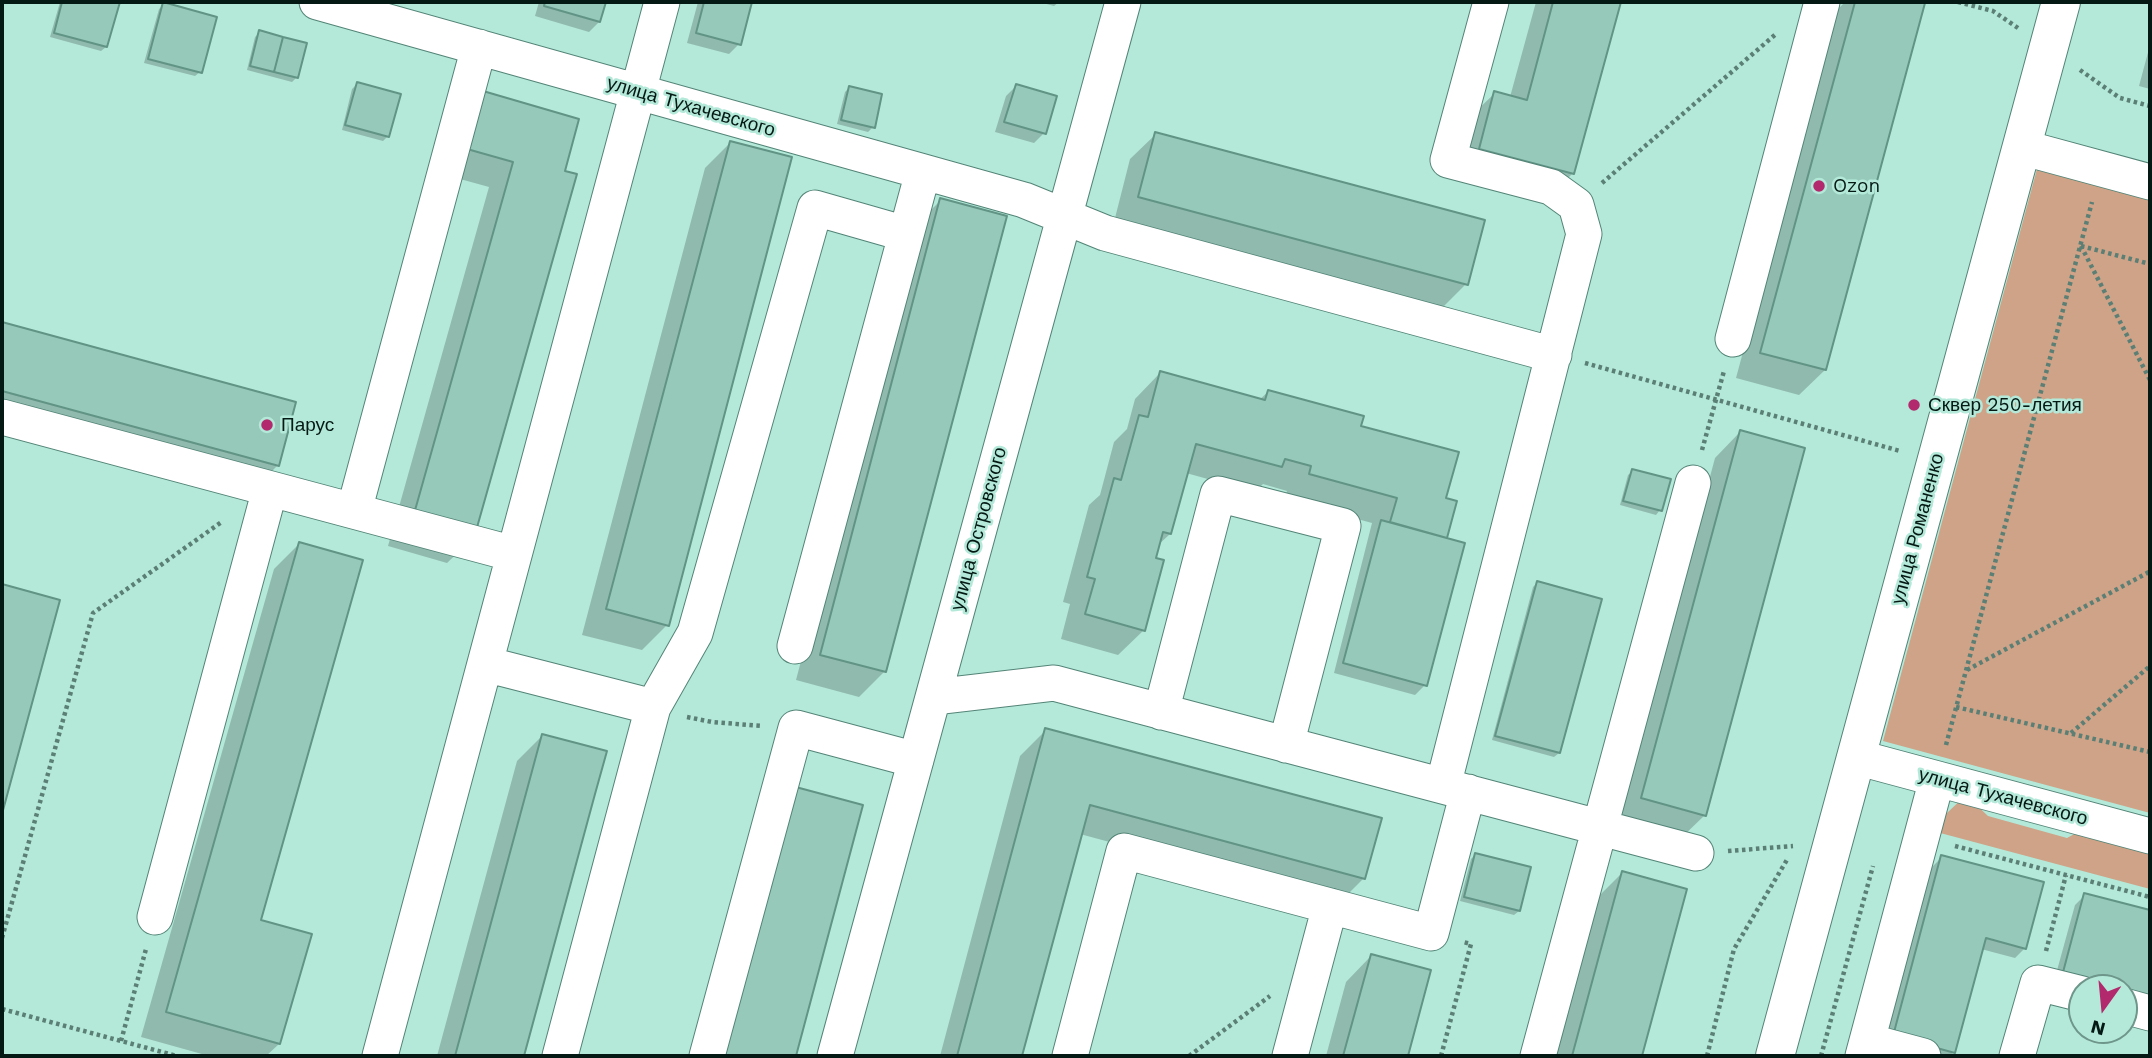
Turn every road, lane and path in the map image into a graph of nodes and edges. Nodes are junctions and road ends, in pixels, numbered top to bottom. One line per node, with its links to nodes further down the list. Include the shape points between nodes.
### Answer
1 (317, 2): 8 (street, улица Тухачевского)
2 (662, 2): 9 (street)
3 (1123, 2): 15 (street, улица Островского)
4 (1491, 2): 14 (street, via 1448,160 1551,187)
5 (1822, 2): 19 (street)
6 (2052, 4): 10 (main road, улица Романенко)
7 (1783, 28): 14 (path)
8 (479, 47): 9 (street, улица Тухачевского); 28 (street)
9 (638, 92): 12 (street, улица Тухачевского); 29 (street)
10 (2021, 147): 11 (street); 25 (main road, улица Романенко)
11 (2101, 169): 13 (street); 17 (path)
12 (923, 172): 15 (street, улица Тухачевского); 16 (street)
13 (2150, 182)
14 (1576, 205): 20 (street, via 1584,234)
15 (1064, 216): 20 (street, улица Тухачевского, via 1105,233); 35 (street, улица Островского)
16 (906, 234): 31 (street); 36 (street, via 815,208 695,633)
17 (2081, 245): 18 (path); 22 (path); 34 (path)
18 (2150, 264)
19 (1733, 339): 23 (path)
20 (1554, 355): 47 (street)
21 (1603, 369): 23 (path)
22 (2150, 380)
23 (1716, 400): 25 (path); 26 (path)
24 (2, 417): 27 (street)
25 (1936, 461): 44 (main road, улица Романенко)
26 (1693, 483): 48 (street)
27 (270, 489): 28 (street); 55 (street); 57 (path, via 93,612)
28 (354, 511): 29 (street)
29 (514, 554): 32 (street)
30 (2149, 572): 34 (path)
31 (795, 646)
32 (485, 664): 36 (street); 65 (street)
33 (2150, 666): 41 (path)
34 (1966, 671): 37 (path)
35 (934, 697): 38 (street, via 1054,683); 45 (street, улица Островского)
36 (653, 707): 66 (street)
37 (1956, 707): 41 (path); 46 (path)
38 (1161, 712): 42 (street); 42 (street, via 1218,494 1231,497 1343,527)
39 (712, 723): 40 (path)
40 (796, 728): 45 (street); 67 (street)
41 (2070, 734): 43 (path)
42 (1286, 745): 47 (street)
43 (2150, 752)
44 (1856, 757): 46 (street, улица Тухачевского); 75 (main road, улица Романенко)
45 (916, 760): 68 (street, улица Островского)
46 (1937, 779): 49 (street, улица Тухачевского); 63 (street)
47 (1455, 789): 48 (street); 56 (street)
48 (1601, 828): 51 (street); 73 (street)
49 (2150, 836)
50 (1795, 846): 74 (path, via 1734,949)
51 (1696, 853)
52 (1873, 866): 76 (path)
53 (2066, 875): 59 (path)
54 (1330, 906): 56 (street); 58 (street); 69 (street, via 1124,851)
55 (155, 917): 62 (path)
56 (1431, 933): 72 (path, via 1471,944)
57 (2, 938)
58 (1315, 962): 70 (path); 71 (street)
59 (2038, 983): 60 (street); 78 (street)
60 (2068, 991)
61 (2, 1009): 62 (path)
62 (121, 1041): 64 (path)
63 (1865, 1049): 77 (street)
64 (177, 1056)
65 (380, 1056)
66 (560, 1056)
67 (707, 1056)
68 (835, 1056)
69 (1070, 1056)
70 (1189, 1056)
71 (1290, 1056)
72 (1441, 1056)
73 (1538, 1056)
74 (1707, 1056)
75 (1775, 1056)
76 (1821, 1056)
77 (1923, 1056)
78 (2017, 1056)

